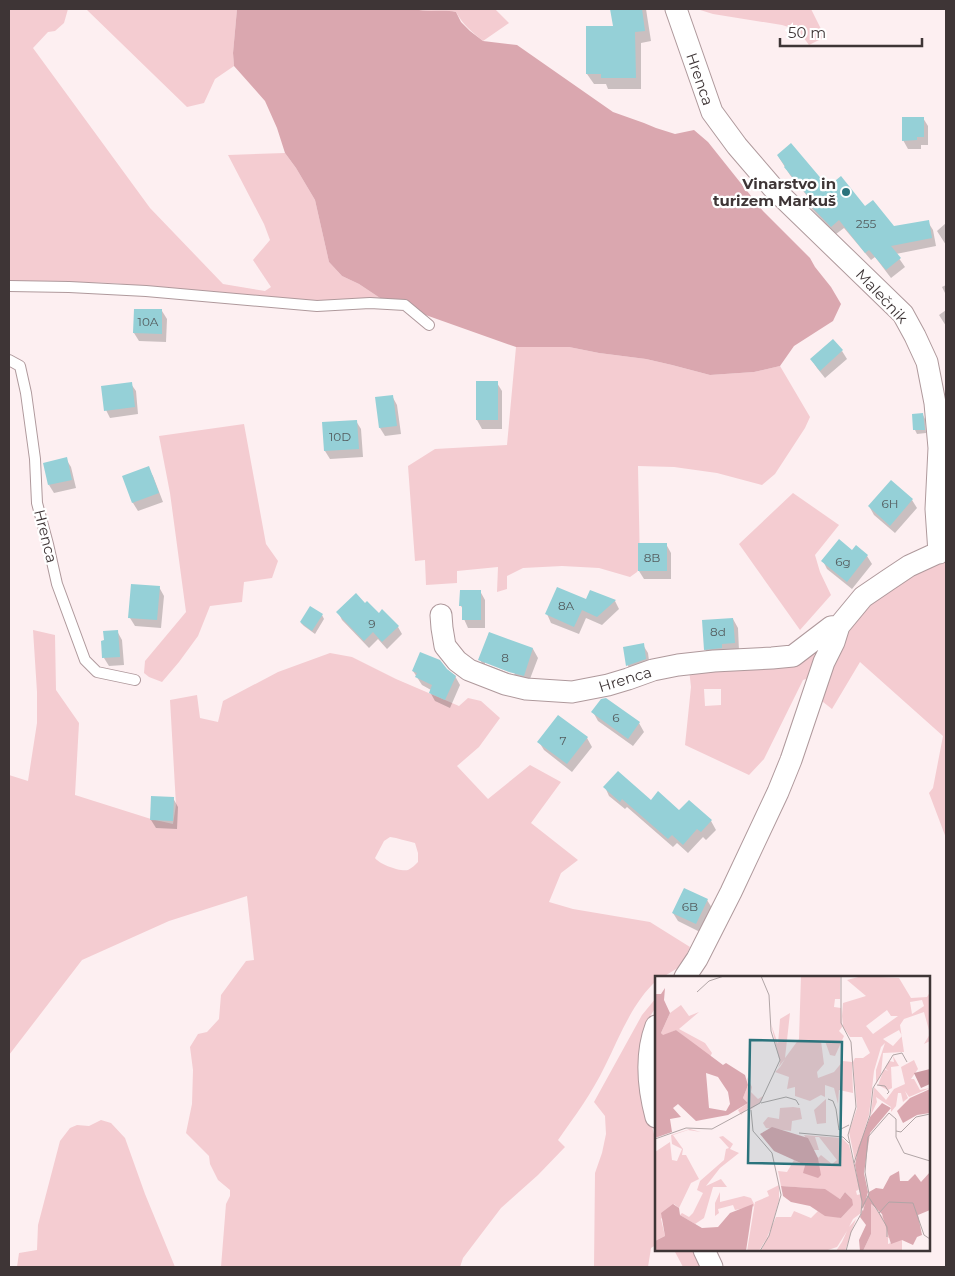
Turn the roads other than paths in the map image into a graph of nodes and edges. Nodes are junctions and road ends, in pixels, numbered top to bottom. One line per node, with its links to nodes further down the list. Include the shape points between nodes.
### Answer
1 (676, 9): 2 (street, Hrenca, via 712,112)
2 (774, 189): 6 (street, Malečnik, via 903,314 915,336 927,362 935,403 939,448 936,509)
3 (9, 286): 4 (lane, via 146,291 317,306 405,305)
4 (429, 325)
5 (9, 360): 10 (lane, Hrenca, via 20,366 26,393 37,503 56,584 85,660 97,672)
6 (943, 551): 7 (street, Malečnik, via 909,566)
7 (863, 597): 9 (street, Hrenca)
8 (441, 615): 9 (street, Hrenca, via 445,646 469,670 526,689 572,692 678,665 793,656 831,626)
9 (839, 626): 11 (street, Hrenca, via 778,792 731,892)
10 (135, 680)
11 (686, 976)
12 (655, 1030): 13 (street, via 649,1061)
13 (655, 1112)
14 (704, 1251): 15 (street)
15 (712, 1267)

